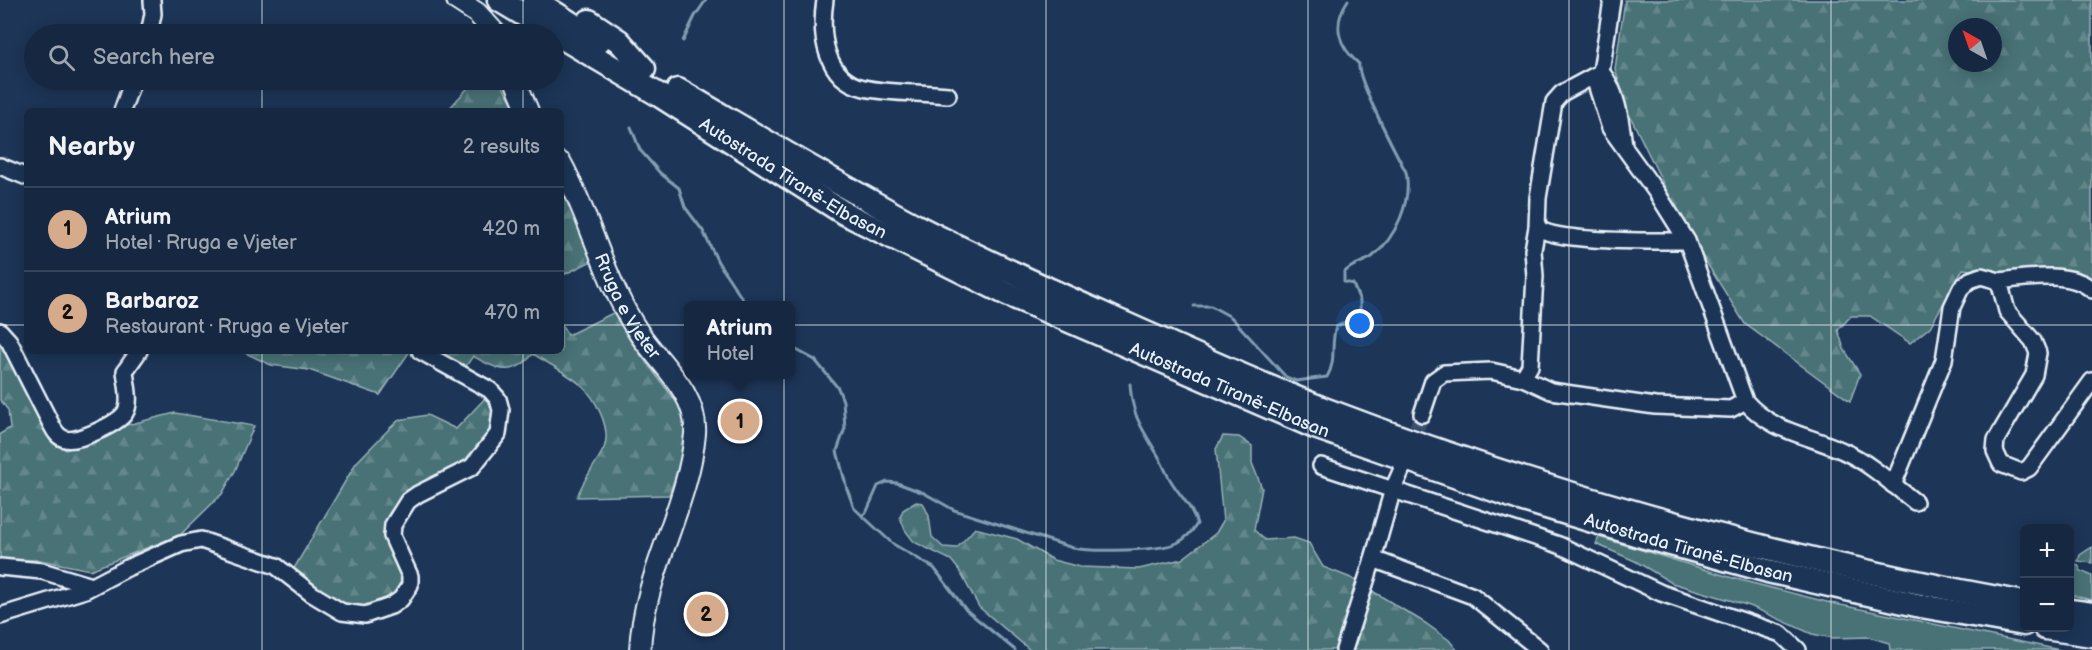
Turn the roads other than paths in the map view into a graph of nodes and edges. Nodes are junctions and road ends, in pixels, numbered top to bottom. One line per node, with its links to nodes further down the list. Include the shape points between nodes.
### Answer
1 (152, 0): 8 (street)
2 (457, 0): 9 (main road)
3 (499, 0): 10 (highway, Autostrada Tiranë-Elbasan)
4 (534, 0): 12 (highway, Autostrada Tiranë-Elbasan)
5 (557, 0): 12 (highway, via 614,37)
6 (825, 0): 16 (street, via 822,20 828,59 846,78 864,88)
7 (1612, 0): 13 (street)
8 (151, 24)
9 (487, 24)
10 (539, 24)
11 (564, 39): 45 (highway, Autostrada Tiranë-Elbasan, via 844,213 1007,294 1315,427 1520,499 1656,540 1768,571 1921,606)
12 (644, 69): 41 (highway, Autostrada Tiranë-Elbasan, via 832,179 995,265 1325,409 1529,480 1654,518 1930,586)
13 (1601, 72): 22 (street, via 1562,93 1554,102); 23 (street, via 1596,84 1610,128)
14 (129, 90): 17 (street)
15 (519, 90): 18 (main road)
16 (948, 95)
17 (123, 108)
18 (527, 108)
19 (0, 166): 21 (street)
20 (564, 170): 48 (main road, Rruga e Vjeter, via 627,313 682,389 694,418 689,464 648,590)
21 (24, 176)
22 (1537, 227): 23 (street, via 1550,233 1608,241); 29 (street, via 1530,366)
23 (1687, 241): 31 (street)
24 (1999, 281): 25 (street, via 2065,279 2081,282); 30 (street, via 2007,311 2033,341 2038,353 2034,375 1996,440 1995,451 2001,464 2021,472 2029,468); 35 (street, via 1982,276 1961,288 1952,307 1944,360)
25 (2092, 290)
26 (0, 331): 27 (street, via 9,341 52,426 66,440 85,437 125,413 125,370)
27 (137, 354)
28 (425, 354): 40 (street, via 490,390 498,399 501,423 498,434 472,467 418,494 401,511 392,536 410,576 410,585 391,606 365,615 342,612 276,566 201,540 181,544)
29 (1523, 378): 31 (street, via 1551,391 1655,406 1731,409); 32 (street, via 1491,371 1444,373 1433,381)
30 (2092, 381)
31 (1745, 401): 35 (street, via 1772,425 1843,450 1867,463)
32 (1422, 414)
33 (1321, 466): 36 (street)
34 (1402, 469): 36 (street)
35 (1893, 485): 37 (street)
36 (1393, 489): 38 (street); 51 (street, via 1559,545 1661,593 1781,634)
37 (1915, 502)
38 (1373, 559): 49 (street); 50 (street, via 1473,596)
39 (0, 567): 40 (street, via 42,571)
40 (92, 586): 44 (street)
41 (2020, 602)
42 (2074, 612): 43 (highway)
43 (2092, 614)
44 (0, 616)
45 (2020, 623)
46 (2074, 632): 47 (highway)
47 (2092, 635)
48 (640, 650)
49 (1344, 650)
50 (1540, 650)
51 (1797, 650)

